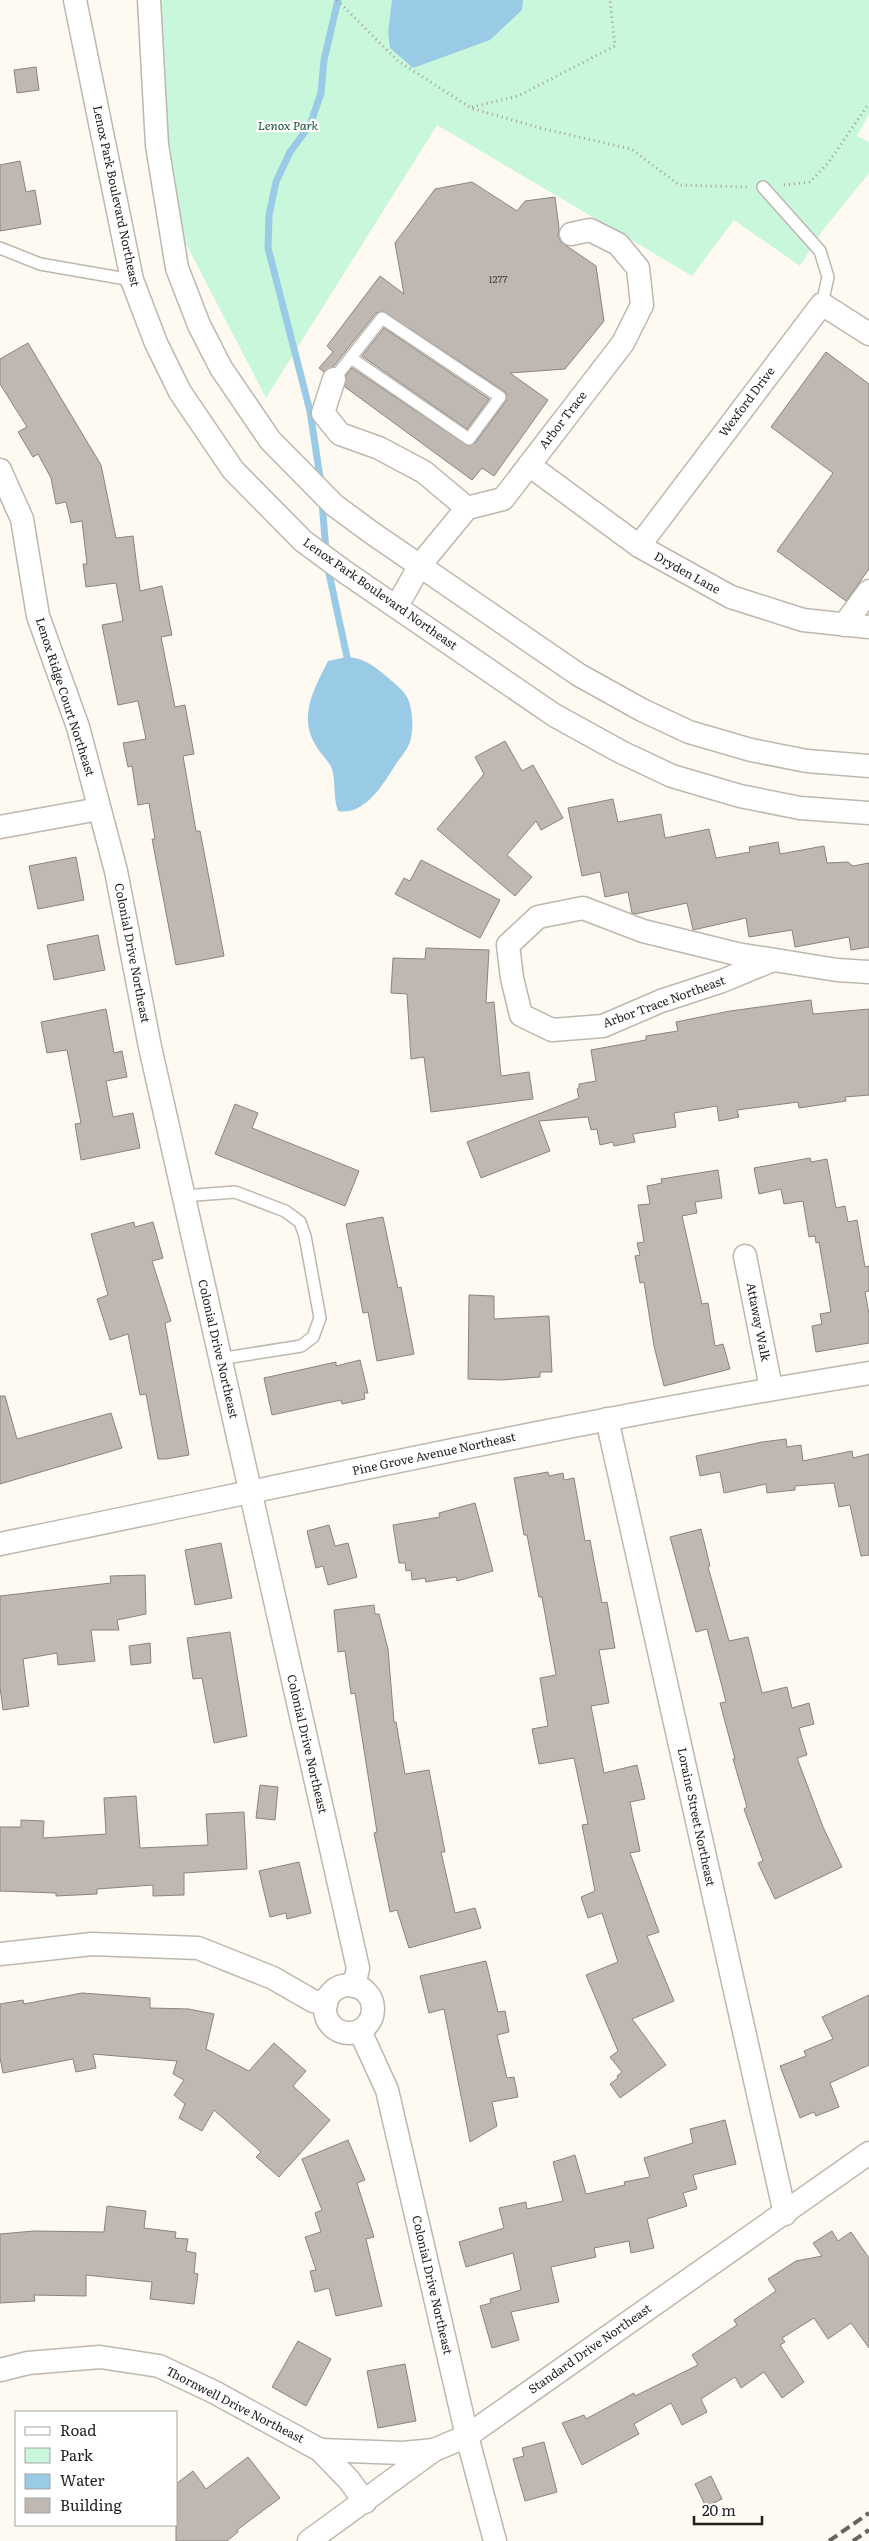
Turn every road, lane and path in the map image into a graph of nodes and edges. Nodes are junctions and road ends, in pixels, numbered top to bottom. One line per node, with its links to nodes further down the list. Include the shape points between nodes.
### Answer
1 (75, 0): 10 (street, Lenox Park Boulevard Northeast)
2 (149, 0): 19 (street, via 159,154 177,268 199,325 221,368 270,440 334,505)
3 (337, 0): 6 (path, via 398,61)
4 (610, 0): 6 (path, via 615,46 518,96)
5 (869, 104): 7 (path, via 829,162 810,182)
6 (471, 108): 7 (path, via 631,149 679,185)
7 (763, 187): 11 (lane, via 820,251 828,277)
8 (571, 234): 15 (street, Arbor Trace, via 590,230 618,244 638,268 642,305 623,342)
9 (0, 248): 10 (lane, via 40,264)
10 (132, 280): 21 (street, Lenox Park Boulevard Northeast, via 156,343 180,392 233,470 303,541)
11 (822, 304): 12 (street); 18 (street, Wexford Drive)
12 (869, 334)
13 (351, 358): 13 (lane, via 382,318 500,397 469,439); 14 (lane)
14 (334, 379): 17 (street, via 323,413 340,434 380,448 424,472)
15 (528, 465): 17 (street, Arbor Trace, via 503,499); 18 (street, Dryden Lane)
16 (0, 470): 25 (street, Lenox Ridge Court Northeast, via 22,519 38,616 78,727 94,782)
17 (467, 508): 19 (street)
18 (639, 546): 22 (street, Dryden Lane, via 731,597 803,620)
19 (420, 565): 21 (street); 24 (street, via 579,675 689,732 751,750 807,761)
20 (869, 591): 22 (street)
21 (397, 606): 26 (street, Lenox Park Boulevard Northeast, via 554,715 672,776 740,796 791,806)
22 (844, 624): 23 (street, Dryden Lane)
23 (869, 627)
24 (869, 766)
25 (98, 809): 27 (street); 30 (street, Colonial Drive Northeast, via 116,871)
26 (869, 813)
27 (0, 827)
28 (773, 960): 28 (street, Arbor Trace Northeast, via 643,931 583,908 538,917 508,945 521,1015 552,1030 603,1026); 29 (street, Arbor Trace Northeast)
29 (869, 972)
30 (183, 1196): 32 (street, Colonial Drive Northeast); 32 (lane, via 235,1192 285,1211 300,1222 305,1236 320,1318 313,1337 301,1346)
31 (745, 1256): 34 (street, Attaway Walk)
32 (219, 1359): 36 (street, Colonial Drive Northeast)
33 (869, 1373): 34 (street, Pine Grove Avenue Northeast)
34 (771, 1388): 35 (street, Pine Grove Avenue Northeast)
35 (607, 1419): 36 (street, Pine Grove Avenue Northeast); 43 (street, Loraine Street Northeast)
36 (250, 1493): 37 (street, Pine Grove Avenue Northeast); 39 (street, Colonial Drive Northeast, via 358,1968)
37 (0, 1544)
38 (0, 1954): 40 (street, via 92,1944 198,1948)
39 (354, 1986): 40 (street, via 338,1988); 41 (street, via 368,1994 373,2010 371,2018)
40 (326, 2004): 41 (street, via 326,2014 333,2027 347,2033)
41 (360, 2031): 45 (street, Colonial Drive Northeast, via 386,2090)
42 (869, 2153): 43 (street, Standard Drive Northeast)
43 (785, 2214): 45 (street, Standard Drive Northeast)
44 (0, 2370): 46 (street, Thornwell Drive Northeast, via 28,2363 100,2357 159,2366)
45 (467, 2436): 47 (street, Standard Drive Northeast); 50 (street, Colonial Drive Northeast)
46 (320, 2450): 47 (street, Thornwell Drive Northeast); 48 (street, Thornwell Drive Northeast, via 349,2480)
47 (434, 2450): 48 (street, Standard Drive Northeast)
48 (364, 2502): 49 (street, Standard Drive Northeast)
49 (309, 2541)
50 (495, 2541)

